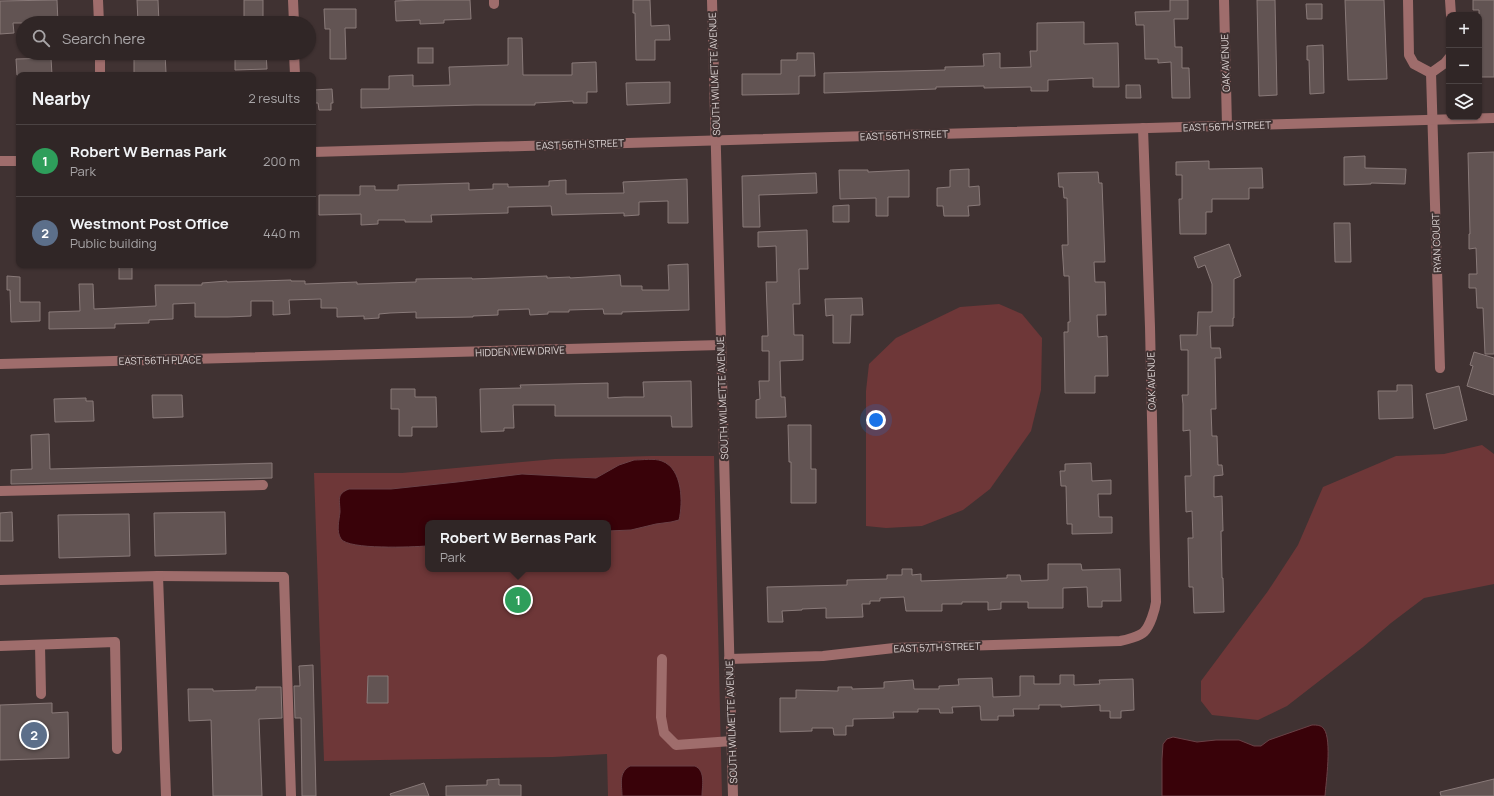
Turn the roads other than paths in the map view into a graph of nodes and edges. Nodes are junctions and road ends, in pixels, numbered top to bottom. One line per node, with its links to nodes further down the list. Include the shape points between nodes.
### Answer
1 (98, 0): 8 (street)
2 (293, 0): 9 (street)
3 (712, 0): 20 (street, SOUTH WILMETTE AVENUE)
4 (1224, 0): 18 (street, OAK AVENUE)
5 (1408, 0): 15 (street, via 1410,55 1414,64)
6 (1450, 0): 7 (street)
7 (1450, 12)
8 (99, 16)
9 (294, 16)
10 (100, 60): 13 (street)
11 (294, 60): 14 (street)
12 (1446, 62): 15 (street)
13 (100, 72)
14 (295, 72)
15 (1431, 73): 17 (street, RYAN COURT)
16 (1494, 118): 17 (street, EAST 56TH STREET)
17 (1431, 119): 18 (street, EAST 56TH STREET); 27 (street, RYAN COURT)
18 (1227, 126): 19 (street, EAST 56TH STREET)
19 (1143, 128): 20 (street, EAST 56TH STREET); 32 (street, OAK AVENUE, via 1156,602 1155,610)
20 (716, 140): 21 (street, EAST 56TH STREET); 24 (street, SOUTH WILMETTE AVENUE)
21 (316, 152)
22 (0, 161): 23 (street)
23 (16, 161)
24 (721, 345): 25 (street, HIDDEN VIEW DRIVE); 36 (street, SOUTH WILMETTE AVENUE)
25 (320, 356): 26 (street, EAST 56TH PLACE)
26 (0, 364)
27 (1440, 368)
28 (264, 485): 29 (street)
29 (0, 491)
30 (158, 576): 31 (street); 40 (street); 41 (street, via 284,577)
31 (0, 580)
32 (1144, 632): 36 (street, EAST 57TH STREET, via 1120,641 894,648 823,656)
33 (40, 645): 34 (street); 37 (street); 39 (street, via 115,642)
34 (0, 646)
35 (662, 659): 38 (street, via 661,717 664,732 676,745)
36 (729, 659): 38 (street, SOUTH WILMETTE AVENUE)
37 (41, 694)
38 (732, 741): 42 (street, SOUTH WILMETTE AVENUE)
39 (117, 749)
40 (166, 796)
41 (291, 796)
42 (733, 796)

